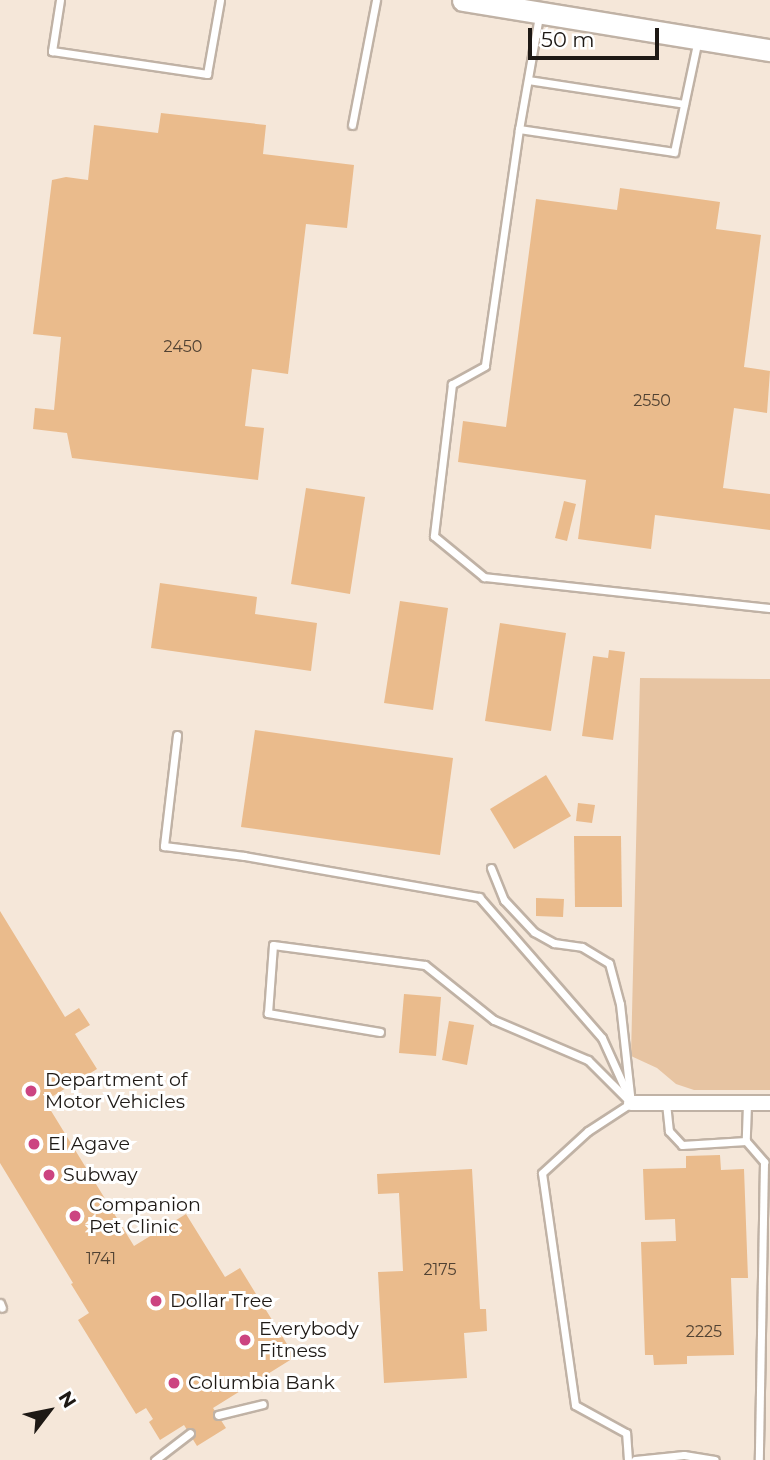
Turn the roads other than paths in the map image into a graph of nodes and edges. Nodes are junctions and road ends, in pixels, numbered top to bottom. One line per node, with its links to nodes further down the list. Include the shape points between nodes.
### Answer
1 (60, 0): 2 (lane, via 52,51 207,74)
2 (220, 0)
3 (376, 0): 10 (lane)
4 (463, 0): 5 (street)
5 (545, 11): 6 (street); 8 (lane)
6 (698, 38): 7 (street); 9 (lane)
7 (770, 50)
8 (528, 80): 9 (lane); 11 (lane)
9 (684, 104): 11 (lane, via 674,152)
10 (352, 125)
11 (519, 129): 12 (lane, via 485,366 452,384 434,536 484,577)
12 (770, 608)
13 (177, 735): 16 (lane, via 164,846 479,897 602,1038)
14 (491, 868): 16 (lane, via 503,900 534,932 554,943 582,947 608,963 620,1004)
15 (380, 1032): 16 (lane, via 268,1013 273,945 425,965 494,1020 588,1060)
16 (631, 1103): 17 (street); 25 (lane, via 588,1131 542,1173 575,1405 626,1433)
17 (666, 1103): 18 (street); 20 (lane, via 669,1131 682,1145)
18 (747, 1103): 19 (street); 20 (lane)
19 (770, 1103)
20 (746, 1141): 28 (lane, via 764,1162)
21 (263, 1405): 22 (lane)
22 (218, 1415)
23 (190, 1433): 24 (lane)
24 (155, 1460)
25 (628, 1460)
26 (635, 1460): 27 (lane, via 684,1455)
27 (715, 1460)
28 (759, 1460)

